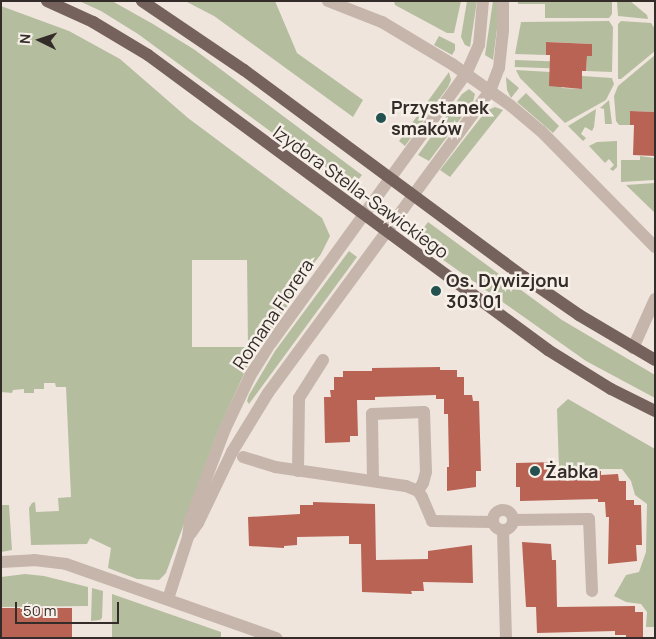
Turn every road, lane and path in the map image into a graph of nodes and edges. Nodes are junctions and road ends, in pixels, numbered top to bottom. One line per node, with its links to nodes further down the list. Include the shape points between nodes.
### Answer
1 (47, 1): 10 (main road, Izydora Stella-Sawickiego, via 94,22 148,55)
2 (142, 1): 8 (main road, Izydora Stella-Sawickiego, via 244,70)
3 (328, 1): 6 (street, via 382,22)
4 (483, 1): 6 (street, Romana Florera, via 479,45)
5 (503, 1): 7 (street, Romana Florera, via 498,68)
6 (466, 74): 7 (street); 8 (street, Romana Florera)
7 (490, 91): 9 (street, Romana Florera); 12 (street, via 541,131)
8 (391, 179): 9 (main road, Izydora Stella-Sawickiego); 10 (street, Romana Florera)
9 (413, 196): 11 (street, Romana Florera); 14 (main road, Izydora Stella-Sawickiego, via 563,304)
10 (364, 216): 11 (main road, Izydora Stella-Sawickiego); 25 (street, Romana Florera, via 250,376 225,429 190,521)
11 (386, 232): 17 (main road, Izydora Stella-Sawickiego, via 548,350); 25 (street, Romana Florera, via 268,393 232,452 198,524)
12 (655, 247)
13 (655, 299): 14 (street)
14 (633, 348): 16 (main road, Izydora Stella-Sawickiego)
15 (323, 360): 19 (street, via 299,398)
16 (655, 360)
17 (655, 411)
18 (243, 457): 19 (street)
19 (298, 471): 20 (street)
20 (373, 481): 21 (street); 21 (street, via 372,414 424,412 426,472)
21 (418, 491): 23 (street, via 432,520)
22 (513, 520): 23 (street, via 508,512 501,510 494,514); 24 (street, via 510,528); 27 (street, via 589,519)
23 (492, 522): 24 (street)
24 (503, 531): 30 (street)
25 (188, 537): 28 (street, Romana Florera)
26 (1, 562): 28 (street, via 34,560 66,564)
27 (592, 591)
28 (168, 599): 29 (street)
29 (276, 638)
30 (506, 638)

